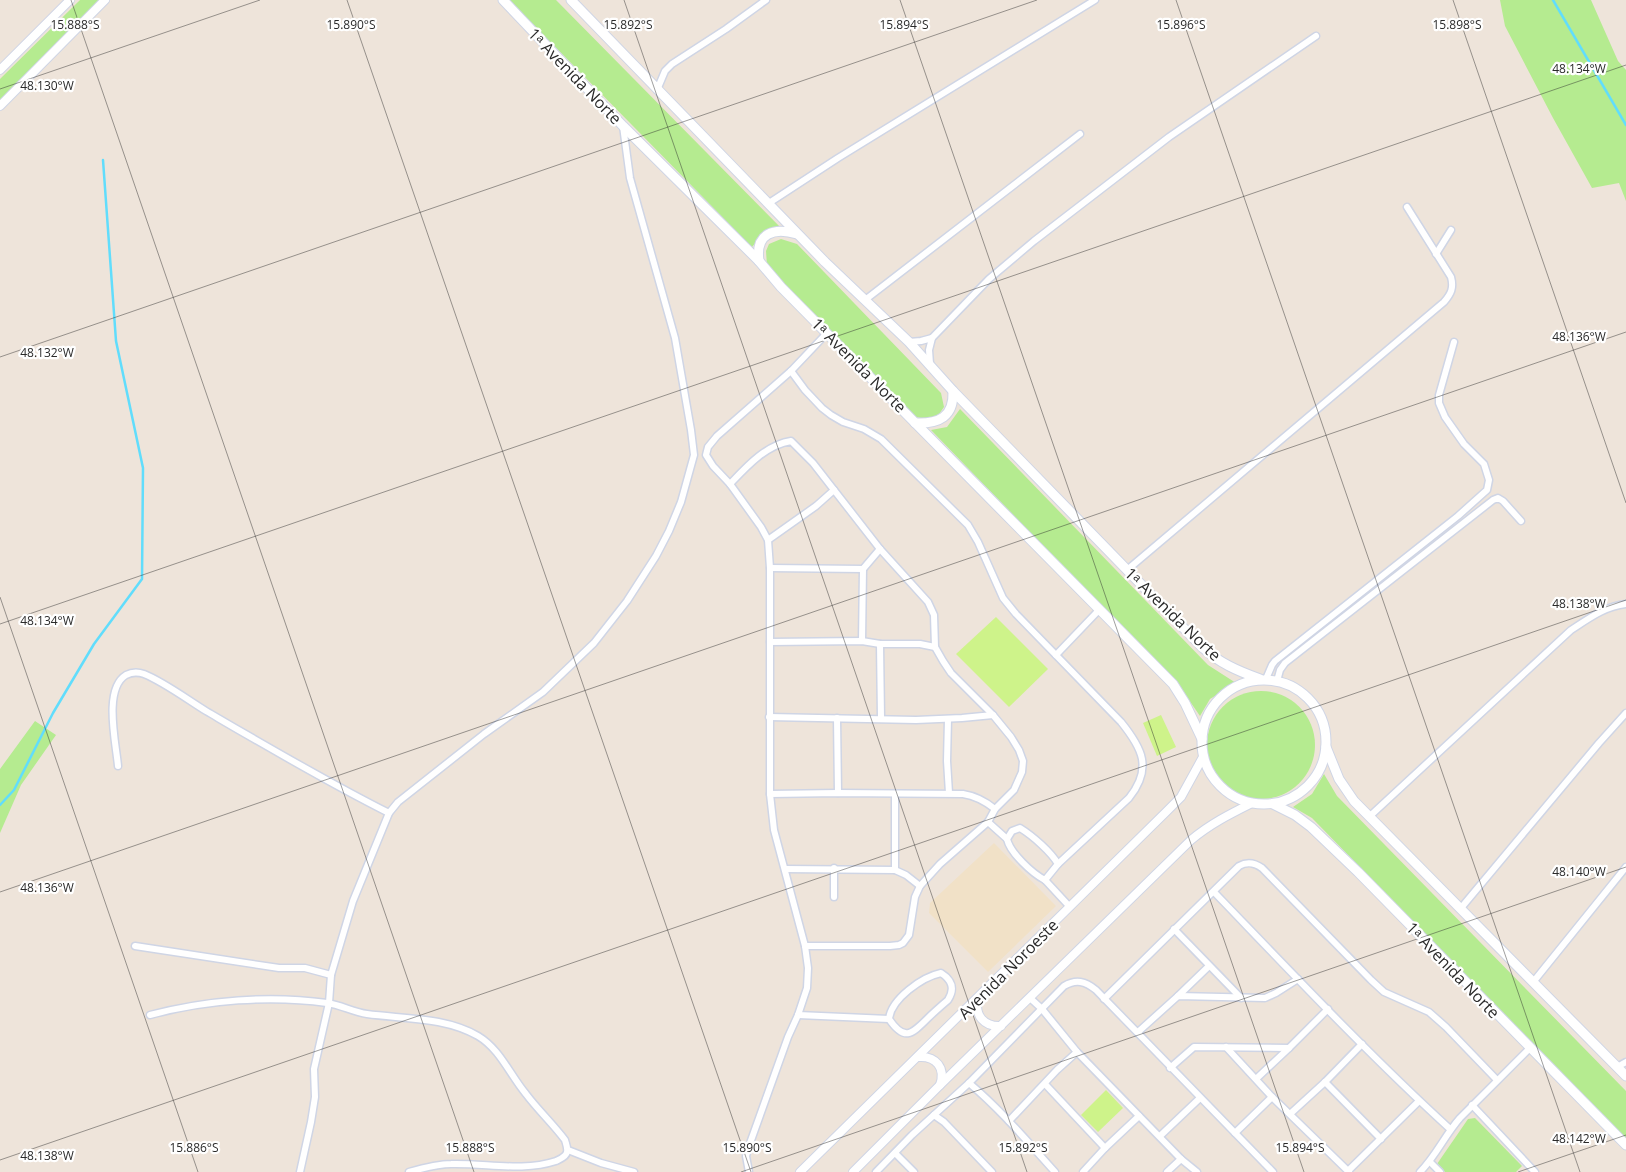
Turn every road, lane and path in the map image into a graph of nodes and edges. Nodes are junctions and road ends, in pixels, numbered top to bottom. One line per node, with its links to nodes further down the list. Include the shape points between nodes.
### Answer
1 (70, 0): 8 (street)
2 (105, 0): 10 (street)
3 (503, 0): 11 (main road, 1ᵃ Avenida Norte)
4 (571, 0): 9 (main road, 1ᵃ Avenida Norte)
5 (766, 0): 9 (street, via 672,64 665,71)
6 (1095, 0): 13 (street)
7 (1316, 36): 21 (street, via 1169,137 1034,241 989,279)
8 (0, 70)
9 (657, 90): 13 (main road, 1ᵃ Avenida Norte)
10 (0, 106)
11 (623, 126): 18 (main road, 1ᵃ Avenida Norte); 29 (street, via 630,178 675,338)
12 (1080, 134): 19 (street)
13 (769, 203): 16 (main road, 1ᵃ Avenida Norte)
14 (1407, 207): 17 (street)
15 (1451, 230): 17 (street)
16 (798, 234): 18 (main road, via 782,230 766,235 758,249); 19 (main road, 1ᵃ Avenida Norte)
17 (1436, 254): 37 (street, via 1452,283 1452,290 1444,302)
18 (758, 261): 20 (main road, 1ᵃ Avenida Norte)
19 (865, 300): 22 (main road, 1ᵃ Avenida Norte)
20 (827, 333): 25 (street); 27 (main road, 1ᵃ Avenida Norte)
21 (932, 338): 22 (street); 24 (street)
22 (909, 342): 24 (main road, 1ᵃ Avenida Norte)
23 (1454, 342): 45 (street, via 1439,403 1464,444 1484,464 1489,480 1487,490 1275,661)
24 (930, 364): 26 (main road, 1ᵃ Avenida Norte)
25 (791, 371): 28 (street, via 717,436); 44 (street, via 822,408 843,422 881,439 968,525 1003,598)
26 (953, 391): 27 (main road, via 952,408 944,417 931,423); 37 (main road, 1ᵃ Avenida Norte)
27 (915, 423): 39 (main road, 1ᵃ Avenida Norte)
28 (706, 455): 29 (street); 30 (street)
29 (694, 456): 64 (street, via 681,502 656,556 594,643 543,692 484,734 398,802)
30 (730, 484): 31 (street, via 769,448 791,441); 33 (street)
31 (834, 490): 33 (street); 34 (street)
32 (1522, 521): 46 (street, via 1503,500 1493,500 1285,663)
33 (768, 540): 35 (street)
34 (880, 549): 36 (street); 43 (street, via 928,602 934,615)
35 (770, 568): 36 (street); 40 (street)
36 (863, 568): 41 (street)
37 (1126, 570): 45 (main road, 1ᵃ Avenida Norte, via 1209,654 1231,668)
38 (1626, 604): 65 (street, via 1594,615 1566,635)
39 (1099, 610): 44 (street); 53 (main road, 1ᵃ Avenida Norte, via 1172,684 1186,702)
40 (770, 642): 41 (street); 49 (street)
41 (862, 642): 42 (street)
42 (880, 644): 43 (street); 51 (street)
43 (935, 647): 48 (street, via 951,673)
44 (1056, 655): 68 (street, via 1121,722 1136,741 1144,763 1137,788 1129,798)
45 (1263, 679): 46 (main road); 53 (main road, via 1242,683 1225,692 1212,706)
46 (1278, 681): 54 (main road, via 1301,692 1319,712 1325,729)
47 (1626, 713): 78 (street)
48 (993, 714): 52 (street); 63 (street, via 1020,750 1023,761 1014,790)
49 (769, 717): 50 (street); 59 (street)
50 (837, 718): 51 (street); 57 (street)
51 (881, 718): 52 (street)
52 (948, 719): 58 (street)
53 (1202, 739): 55 (main road)
54 (1326, 747): 62 (main road, via 1321,767 1310,785 1293,798); 65 (main road, via 1339,779)
55 (1203, 757): 61 (main road, via 1221,787); 77 (street, Avenida Noroeste, via 1181,797)
56 (118, 766): 64 (street, via 112,708 114,693 121,679 136,673 152,678)
57 (838, 793): 59 (street); 60 (street)
58 (949, 793): 60 (street); 63 (street, via 972,795)
59 (770, 794): 71 (street, via 774,830)
60 (895, 794): 72 (street)
61 (1252, 804): 62 (main road); 87 (street, via 1205,828)
62 (1273, 804): 102 (main road, 1ᵃ Avenida Norte, via 1311,827)
63 (995, 809): 66 (street)
64 (389, 813): 83 (street, via 353,901)
65 (1370, 816): 78 (main road)
66 (988, 822): 67 (street); 74 (street)
67 (1007, 839): 68 (street, via 1012,831 1020,828); 73 (street, via 1018,857)
68 (1058, 864): 73 (street)
69 (1626, 867): 85 (street)
70 (834, 868): 71 (street); 72 (street); 76 (street)
71 (785, 869): 81 (street)
72 (895, 870): 74 (street)
73 (1045, 880): 77 (street)
74 (920, 886): 81 (street, via 910,935 899,946)
75 (1214, 892): 79 (street); 84 (street); 109 (street, via 1243,864 1258,865 1384,992 1429,1012)
76 (834, 897)
77 (1070, 907): 89 (street, Avenida Noroeste)
78 (1461, 908): 85 (main road)
79 (1174, 929): 82 (street); 90 (street)
80 (135, 946): 83 (street, via 279,968 305,968)
81 (805, 946): 95 (street, via 807,988)
82 (1209, 966): 86 (street); 88 (street)
83 (331, 975): 91 (street)
84 (1298, 979): 88 (street, via 1270,996); 93 (street)
85 (1534, 982): 107 (main road)
86 (1178, 996): 88 (street); 98 (street)
87 (1030, 998): 92 (street); 97 (street)
88 (1241, 998)
89 (978, 999): 97 (street, via 977,1011 983,1022); 104 (street, Avenida Noroeste)
90 (1104, 999): 92 (street, via 1086,982 1072,982); 98 (street)
91 (329, 1003): 94 (street, via 230,1002); 128 (street, via 354,1012 432,1022 478,1036 499,1054 524,1093 565,1140); 134 (street, via 314,1069 315,1097)
92 (1042, 1009): 103 (street); 111 (street)
93 (1328, 1009): 99 (street); 101 (street)
94 (150, 1015)
95 (798, 1016): 96 (street); 137 (street, via 749,1146 746,1156)
96 (889, 1019): 96 (street, via 902,1032 914,1032 952,994 950,981 941,973 923,978 894,1005)
97 (1001, 1026): 113 (street)
98 (1138, 1032): 106 (street)
99 (1362, 1044): 110 (street); 116 (street)
100 (1226, 1047): 101 (street); 106 (street, via 1194,1047); 108 (street)
101 (1289, 1048): 108 (street)
102 (1530, 1048): 109 (street); 126 (main road, 1ᵃ Avenida Norte)
103 (1077, 1052): 112 (street); 120 (street)
104 (919, 1057): 113 (street, via 931,1058 940,1066); 138 (street, Avenida Noroeste)
105 (1626, 1062): 107 (street)
106 (1170, 1068): 114 (street)
107 (1622, 1070)
108 (1256, 1080): 115 (street)
109 (1497, 1080): 117 (street)
110 (1325, 1082): 118 (street); 125 (street)
111 (969, 1083): 119 (street); 121 (street)
112 (1045, 1084): 121 (street); 127 (street)
113 (940, 1085): 139 (street)
114 (1200, 1098): 123 (street); 124 (street)
115 (1272, 1098): 118 (street); 123 (street)
116 (1419, 1101): 122 (street); 125 (street)
117 (1472, 1105): 122 (street); 149 (street)
118 (1290, 1114): 146 (street)
119 (934, 1115): 129 (street); 142 (street)
120 (1139, 1116): 124 (street); 127 (street)
121 (1009, 1121): 132 (street)
122 (1450, 1129): 131 (street)
123 (1235, 1133): 133 (street)
124 (1160, 1136): 130 (street)
125 (1381, 1139): 146 (street)
126 (1626, 1145)
127 (1105, 1148): 143 (street)
128 (568, 1150): 135 (street, via 561,1159 535,1168 452,1164); 136 (street)
129 (895, 1153): 140 (street); 141 (street)
130 (1181, 1159): 144 (street); 145 (street)
131 (1430, 1162): 147 (street); 148 (street)
132 (1052, 1171)
133 (1269, 1171)
134 (300, 1172)
135 (409, 1172)
136 (634, 1172)
137 (749, 1172)
138 (800, 1172)
139 (853, 1172)
140 (876, 1172)
141 (914, 1172)
142 (992, 1172)
143 (1083, 1172)
144 (1167, 1172)
145 (1196, 1172)
146 (1348, 1172)
147 (1420, 1172)
148 (1440, 1172)
149 (1535, 1172)

